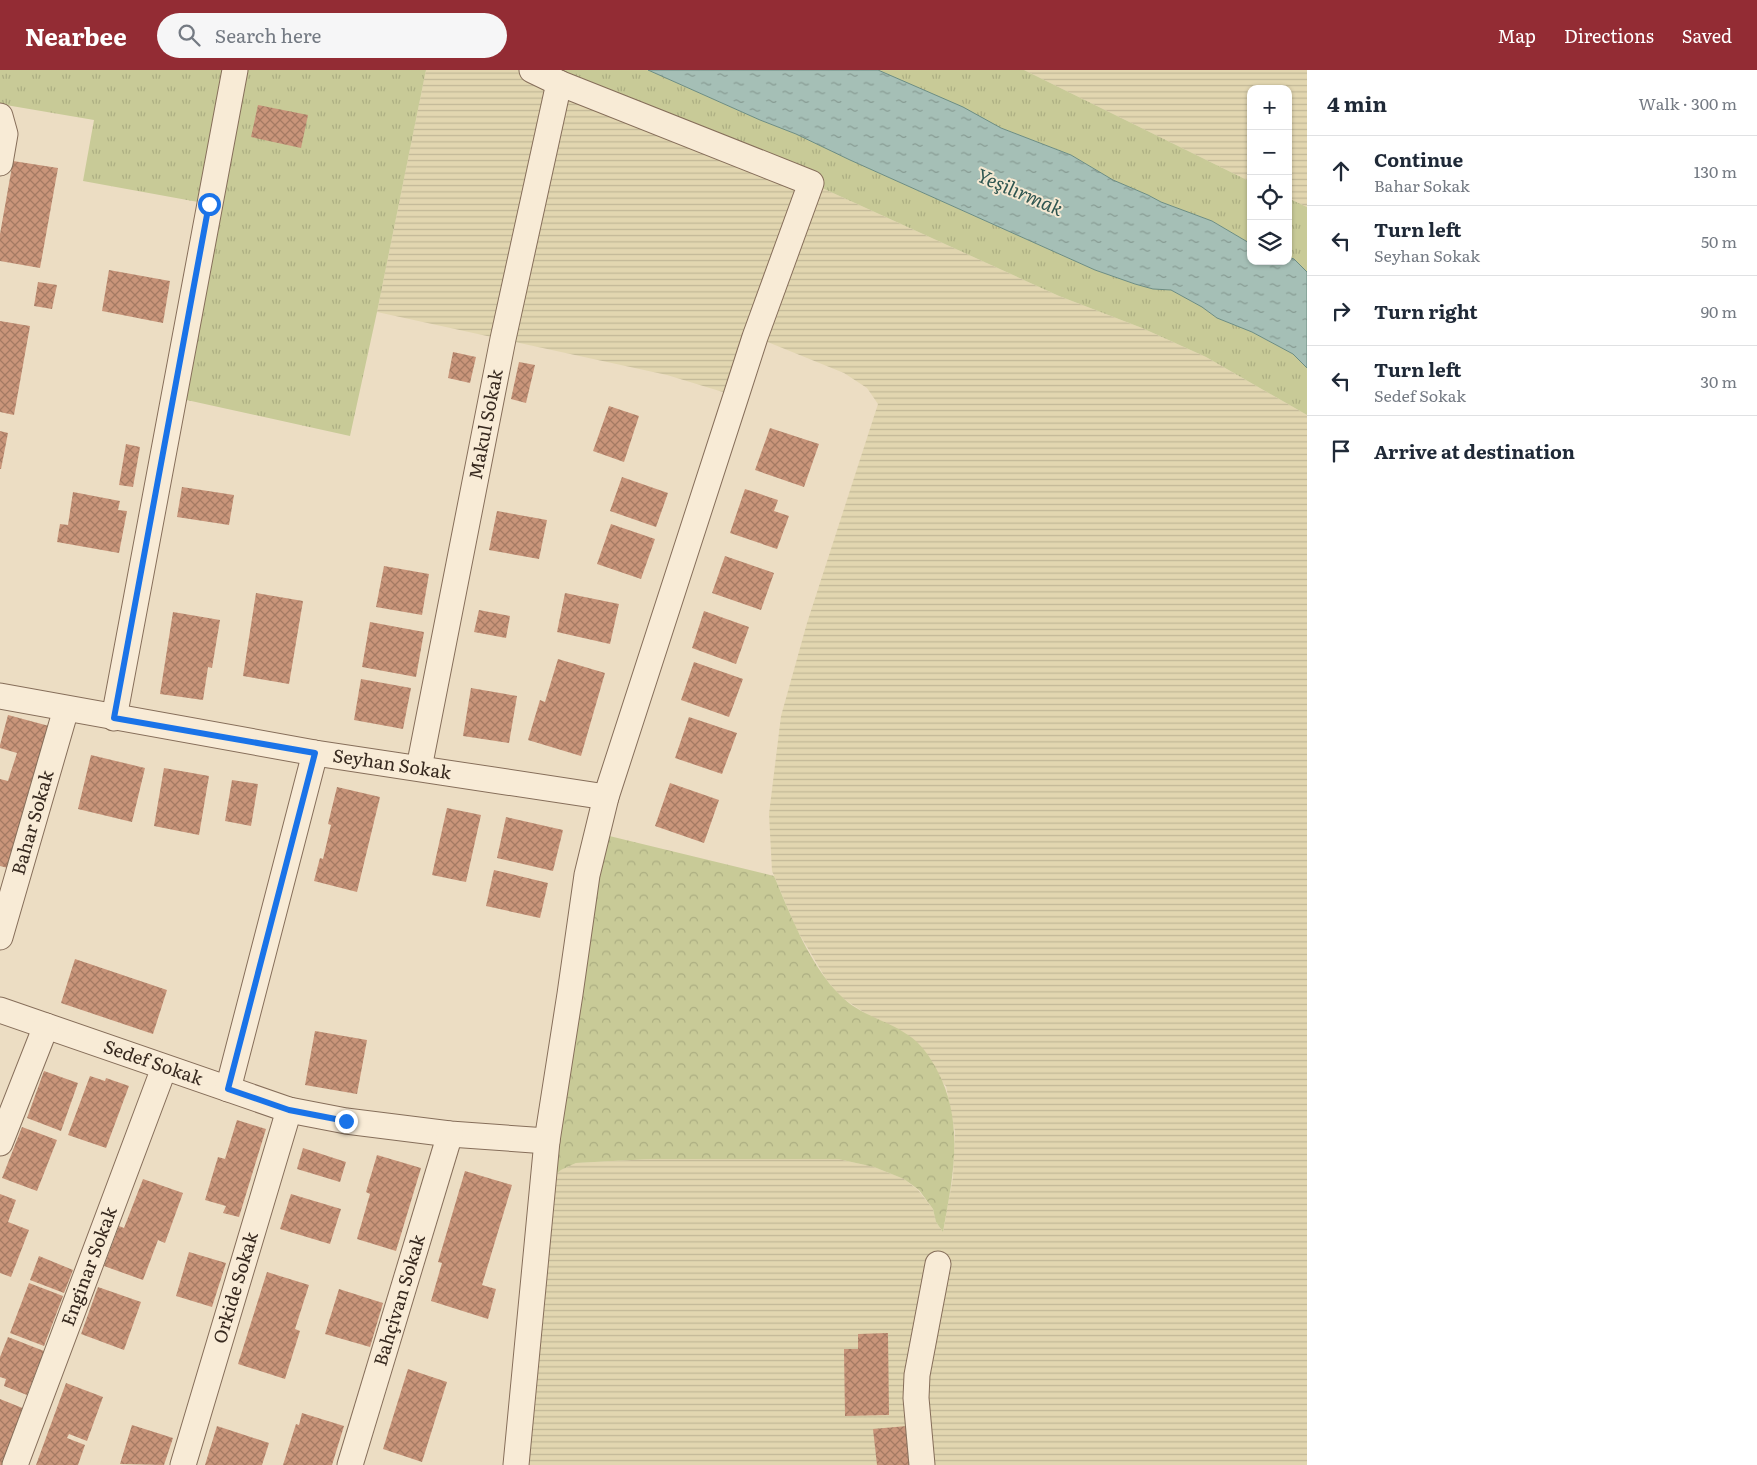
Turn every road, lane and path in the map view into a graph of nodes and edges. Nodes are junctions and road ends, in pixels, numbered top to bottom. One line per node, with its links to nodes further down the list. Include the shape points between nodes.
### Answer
1 (235, 70): 8 (street)
2 (532, 70): 3 (street)
3 (559, 83): 10 (street, Makul Sokak, via 503,339); 11 (street, via 812,183 755,337)
4 (2, 125): 5 (street)
5 (0, 163)
6 (0, 696): 7 (street, Seyhan Sokak)
7 (66, 709): 8 (street, Seyhan Sokak); 12 (street, Bahar Sokak)
8 (114, 718): 9 (street, Seyhan Sokak)
9 (315, 753): 10 (street, Seyhan Sokak); 16 (street)
10 (419, 768): 11 (street, Seyhan Sokak)
11 (606, 797): 19 (street, via 587,875)
12 (0, 937)
13 (0, 1010): 14 (street, Sedef Sokak)
14 (46, 1026): 15 (street, Sedef Sokak); 20 (street)
15 (164, 1068): 16 (street, Sedef Sokak); 22 (street, Enginar Sokak)
16 (228, 1089): 17 (street, Sedef Sokak)
17 (289, 1110): 18 (street, Sedef Sokak); 23 (street, Orkide Sokak)
18 (450, 1134): 19 (street, Sedef Sokak); 24 (street, Bahçivan Sokak)
19 (547, 1141): 25 (street)
20 (0, 1143)
21 (938, 1264): 26 (street, via 917,1376 916,1406)
22 (16, 1465)
23 (183, 1465)
24 (350, 1465)
25 (516, 1465)
26 (922, 1465)

